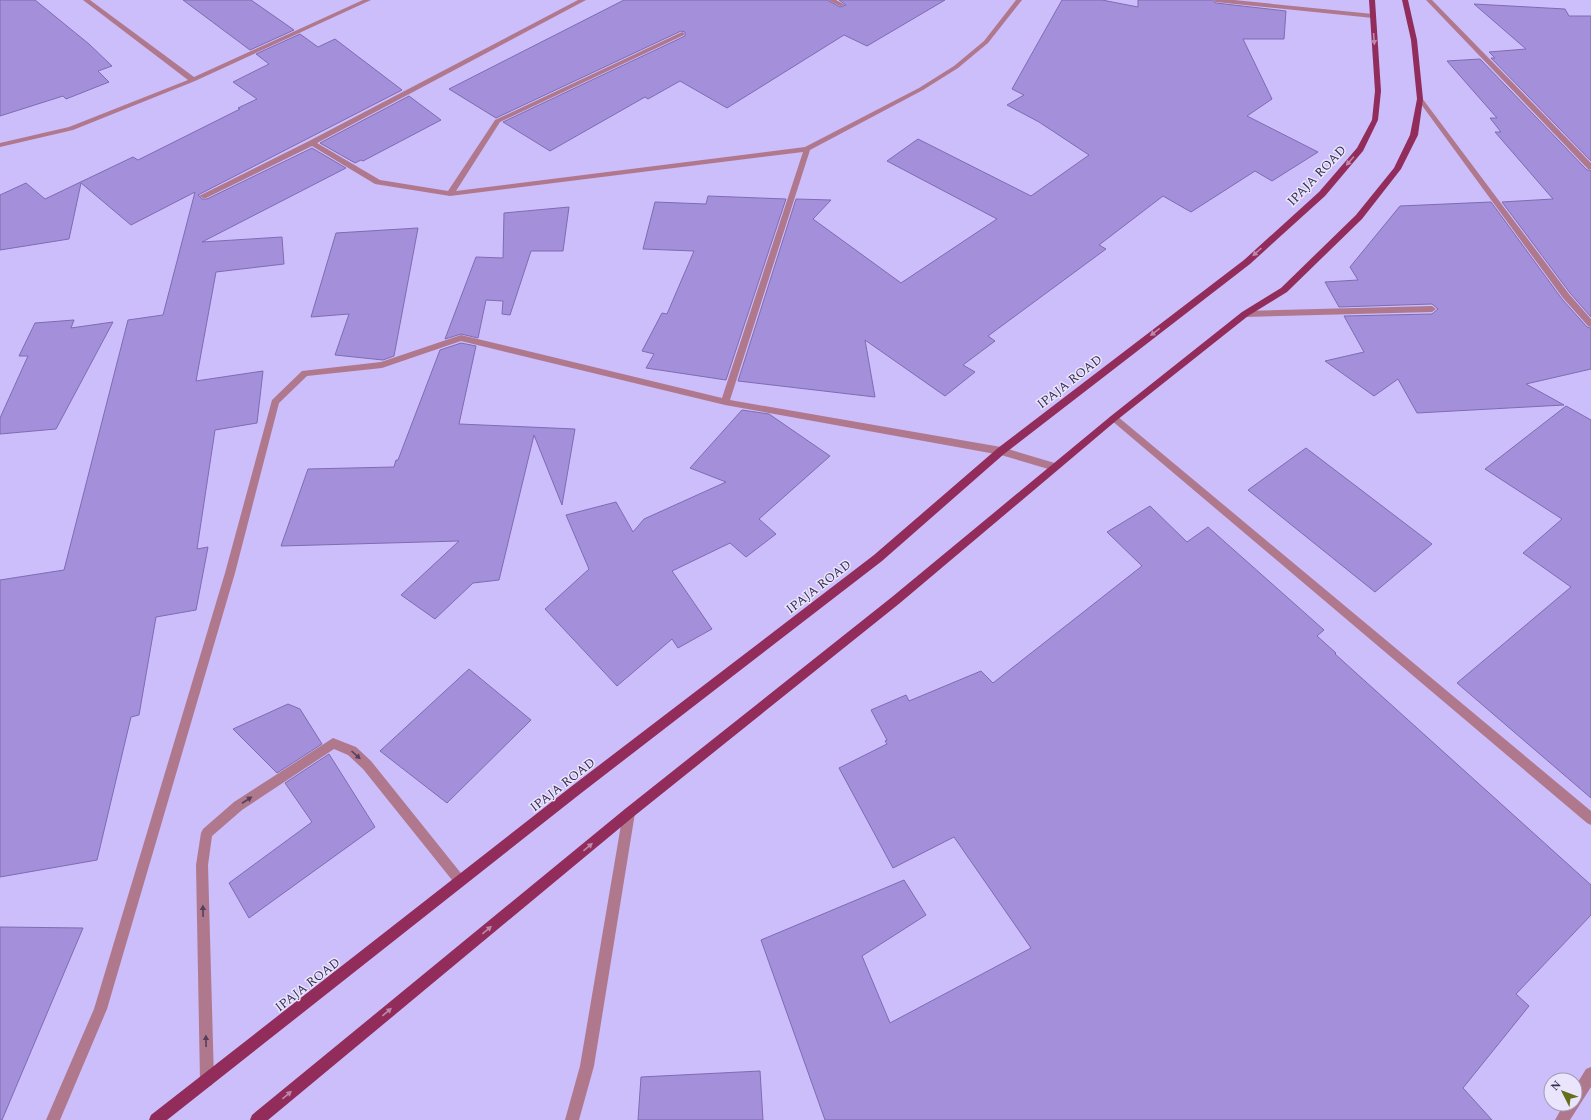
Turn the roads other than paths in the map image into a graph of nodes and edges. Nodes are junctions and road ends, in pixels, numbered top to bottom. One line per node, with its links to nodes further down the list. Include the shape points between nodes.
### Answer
1 (86, 0): 13 (street)
2 (368, 0): 13 (street)
3 (583, 0): 15 (street)
4 (831, 0): 10 (street)
5 (1019, 0): 17 (street, via 986,42 956,67 921,89)
6 (1216, 0): 11 (street)
7 (1372, 0): 11 (main road, IPAJA ROAD)
8 (1406, 0): 14 (main road, via 1414,40)
9 (1429, 0): 18 (street)
10 (842, 5)
11 (1373, 16): 26 (main road, IPAJA ROAD, one-way to 26, via 1378,90 1375,120 1360,150 1322,194 1247,262)
12 (682, 34): 19 (street, via 497,121)
13 (193, 80): 16 (street, via 70,128)
14 (1420, 98): 22 (main road, via 1414,136 1397,169 1359,217 1284,290); 23 (street, via 1566,296)
15 (312, 143): 19 (street, via 378,182); 20 (street)
16 (0, 145)
17 (807, 149): 19 (street); 24 (street)
18 (1591, 167)
19 (450, 194)
20 (203, 196)
21 (1432, 309): 22 (street)
22 (1245, 314): 25 (main road)
23 (1591, 324)
24 (725, 402): 26 (street); 34 (street, via 460,338 382,365 305,373 275,402 230,573 100,1009)
25 (1114, 418): 27 (main road); 29 (street)
26 (1001, 451): 27 (street); 30 (main road, IPAJA ROAD, via 878,558)
27 (1055, 467): 28 (main road, via 896,600)
28 (629, 813): 36 (main road, one-way to 28); 37 (street, via 587,1066)
29 (1591, 819)
30 (460, 881): 32 (main road, IPAJA ROAD); 32 (street, one-way to 30, via 202,865 207,833 238,806 333,743 352,751 367,765)
31 (1591, 1074): 33 (street)
32 (207, 1080): 35 (main road, IPAJA ROAD)
33 (1583, 1087)
34 (53, 1120)
35 (156, 1120)
36 (257, 1120)
37 (572, 1120)

